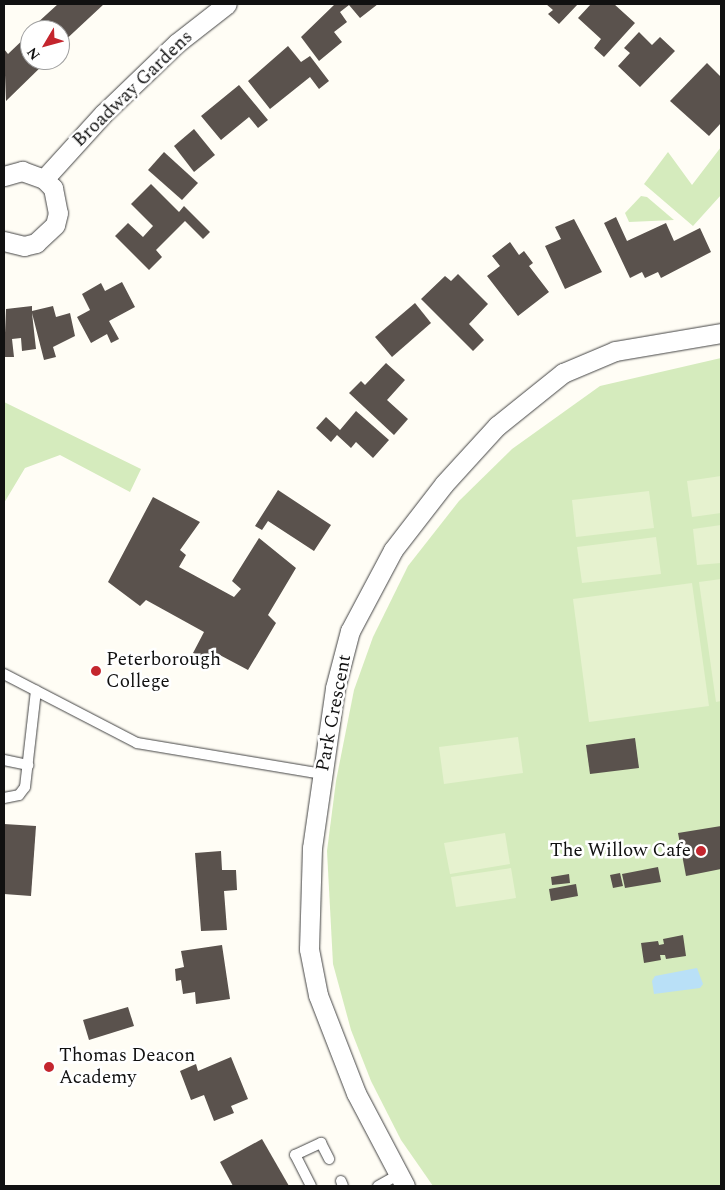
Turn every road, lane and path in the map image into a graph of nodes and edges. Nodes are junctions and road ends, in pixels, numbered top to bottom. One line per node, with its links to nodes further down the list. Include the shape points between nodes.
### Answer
1 (227, 4): 3 (street, Broadway Gardens, via 177,43 103,114)
2 (4, 176): 3 (street, via 22,171)
3 (44, 179): 4 (street, via 58,200 55,225 36,242 24,246)
4 (4, 241)
5 (721, 333): 10 (street, Park Crescent, via 615,350 563,373 496,426 444,484 393,550 350,631 335,688)
6 (4, 674): 7 (lane)
7 (36, 692): 9 (lane); 10 (lane, via 137,743)
8 (4, 760): 9 (lane)
9 (28, 765): 11 (lane, via 25,787 19,795)
10 (322, 774): 13 (street, Park Crescent, via 312,848 311,967 318,996 356,1094)
11 (4, 798)
12 (329, 1159): 14 (lane, via 321,1143 295,1155)
13 (401, 1181): 15 (lane)
14 (311, 1186)
15 (378, 1186)

